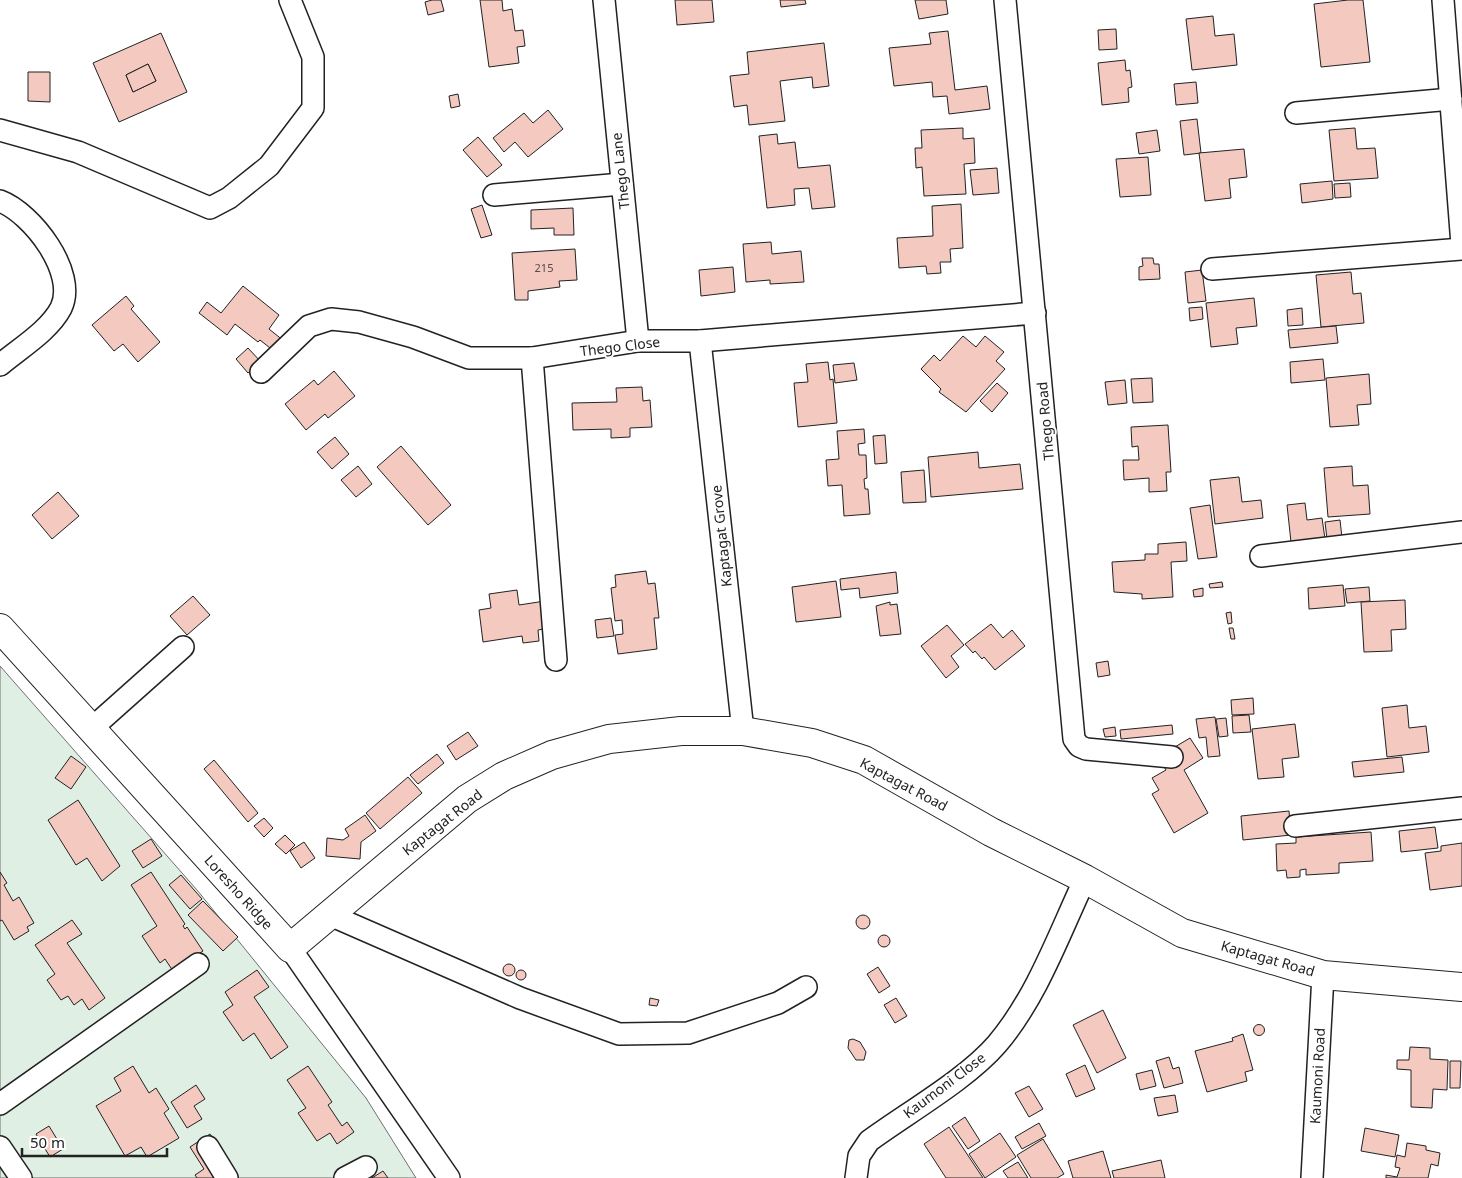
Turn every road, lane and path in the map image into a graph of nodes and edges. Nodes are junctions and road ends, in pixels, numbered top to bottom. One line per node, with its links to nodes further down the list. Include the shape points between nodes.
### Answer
1 (290, 0): 7 (street, via 313,57 313,108 269,166 229,198 210,208 78,152)
2 (604, 0): 8 (street, Thego Lane)
3 (1005, 0): 14 (street, Thego Road)
4 (1442, 0): 5 (street)
5 (1451, 99): 6 (street); 11 (street)
6 (1296, 113)
7 (0, 130)
8 (622, 184): 9 (street); 16 (street, Thego Lane)
9 (494, 195)
10 (0, 201): 18 (street, via 30,222 43,238 56,258 66,291 53,321)
11 (1462, 245)
12 (1462, 249): 13 (street)
13 (1212, 269)
14 (1035, 313): 15 (street, Thego Close); 27 (street, Thego Road, via 1074,739 1086,749)
15 (700, 341): 16 (street, Thego Close); 26 (street, Kaptagat Grove)
16 (638, 342): 17 (street, Thego Close)
17 (532, 358): 19 (street, Thego Close, via 469,358 414,337 331,318 309,326); 24 (street)
18 (0, 365)
19 (261, 372)
20 (1462, 532): 21 (street)
21 (1260, 556)
22 (0, 628): 25 (main road, Loresho Ridge)
23 (183, 647): 25 (street)
24 (556, 660)
25 (91, 729): 32 (main road, Loresho Ridge)
26 (743, 730): 30 (main road, Kaptagat Road, via 812,743 864,760 991,832); 31 (main road, Kaptagat Road, via 681,731 609,739 552,755 504,776 467,799)
27 (1172, 757)
28 (1462, 808): 29 (street)
29 (1294, 826)
30 (1085, 879): 34 (main road, Kaptagat Road, via 1182,933); 45 (street, Kaumoni Close, via 1044,968 1016,1019 973,1067 869,1141 859,1156)
31 (330, 915): 32 (main road, Kaptagat Road); 35 (street, via 520,998 619,1034 688,1033 778,1003)
32 (290, 948): 44 (street, Loresho Ridge)
33 (198, 964): 37 (street)
34 (1323, 975): 36 (main road, Kaptagat Road); 46 (street, Kaumoni Road)
35 (806, 987)
36 (1462, 987)
37 (0, 1104)
38 (0, 1147): 41 (street)
39 (208, 1147): 42 (street)
40 (366, 1167): 43 (street)
41 (20, 1178)
42 (227, 1178)
43 (345, 1178)
44 (449, 1178)
45 (856, 1178)
46 (1312, 1178)

